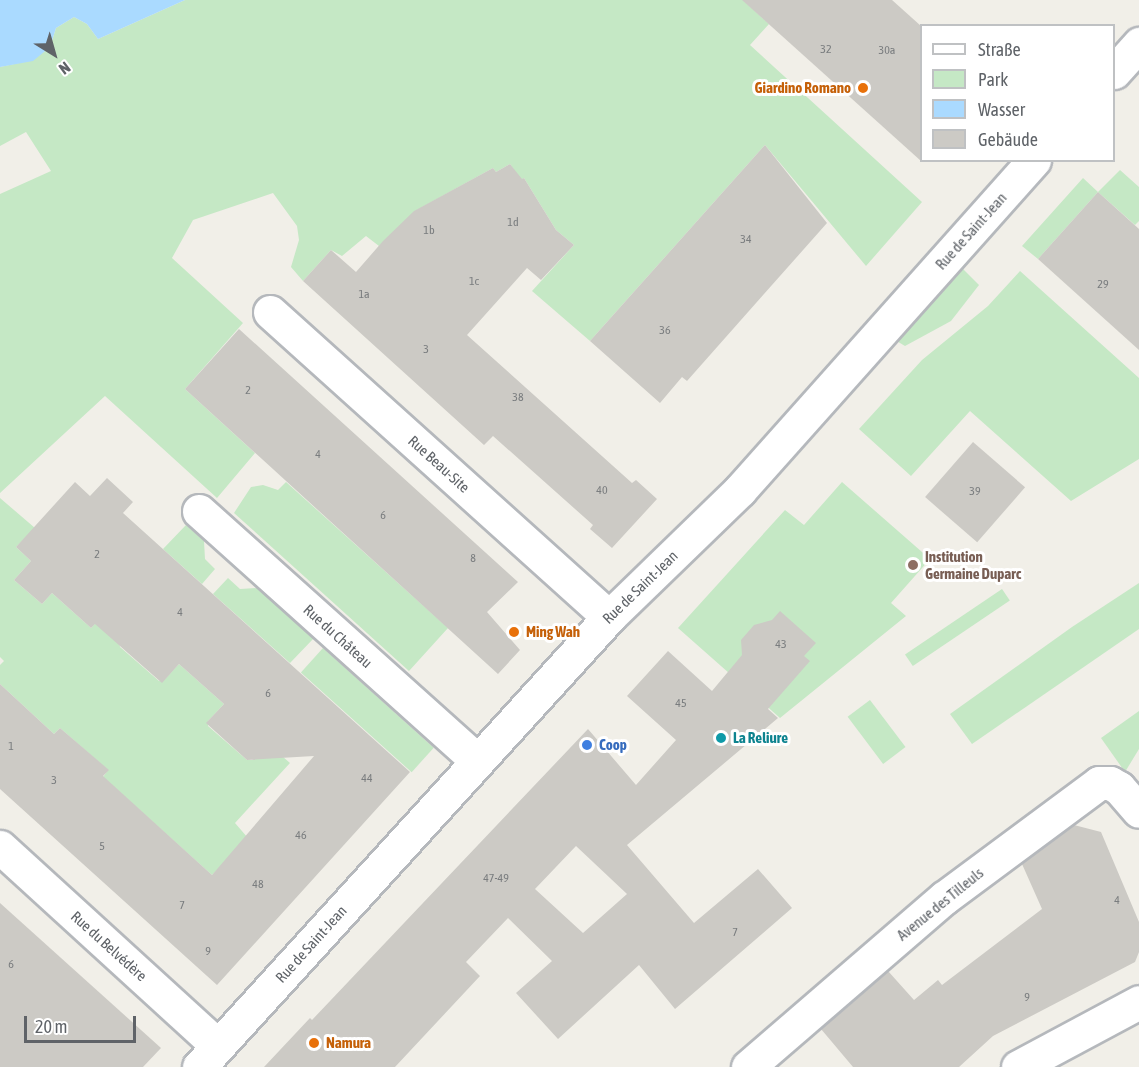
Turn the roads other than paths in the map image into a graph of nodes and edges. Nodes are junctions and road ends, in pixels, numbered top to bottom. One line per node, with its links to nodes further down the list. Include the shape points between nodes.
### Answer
1 (1139, 44): 2 (street)
2 (1115, 70)
3 (1032, 162): 6 (street, Rue de Saint-Jean, via 740,490)
4 (270, 312): 6 (street, Rue Beau-Site)
5 (199, 511): 7 (street, Rue du Château)
6 (609, 617): 7 (street, Rue de Saint-Jean)
7 (477, 760): 11 (street, Rue de Saint-Jean)
8 (1139, 811): 12 (street, Avenue des Tilleuls, via 1119,788 1099,783 944,898)
9 (0, 847): 11 (street, Rue du Belvédère)
10 (1139, 1002): 13 (street)
11 (208, 1057)
12 (769, 1061)
13 (1018, 1067)

